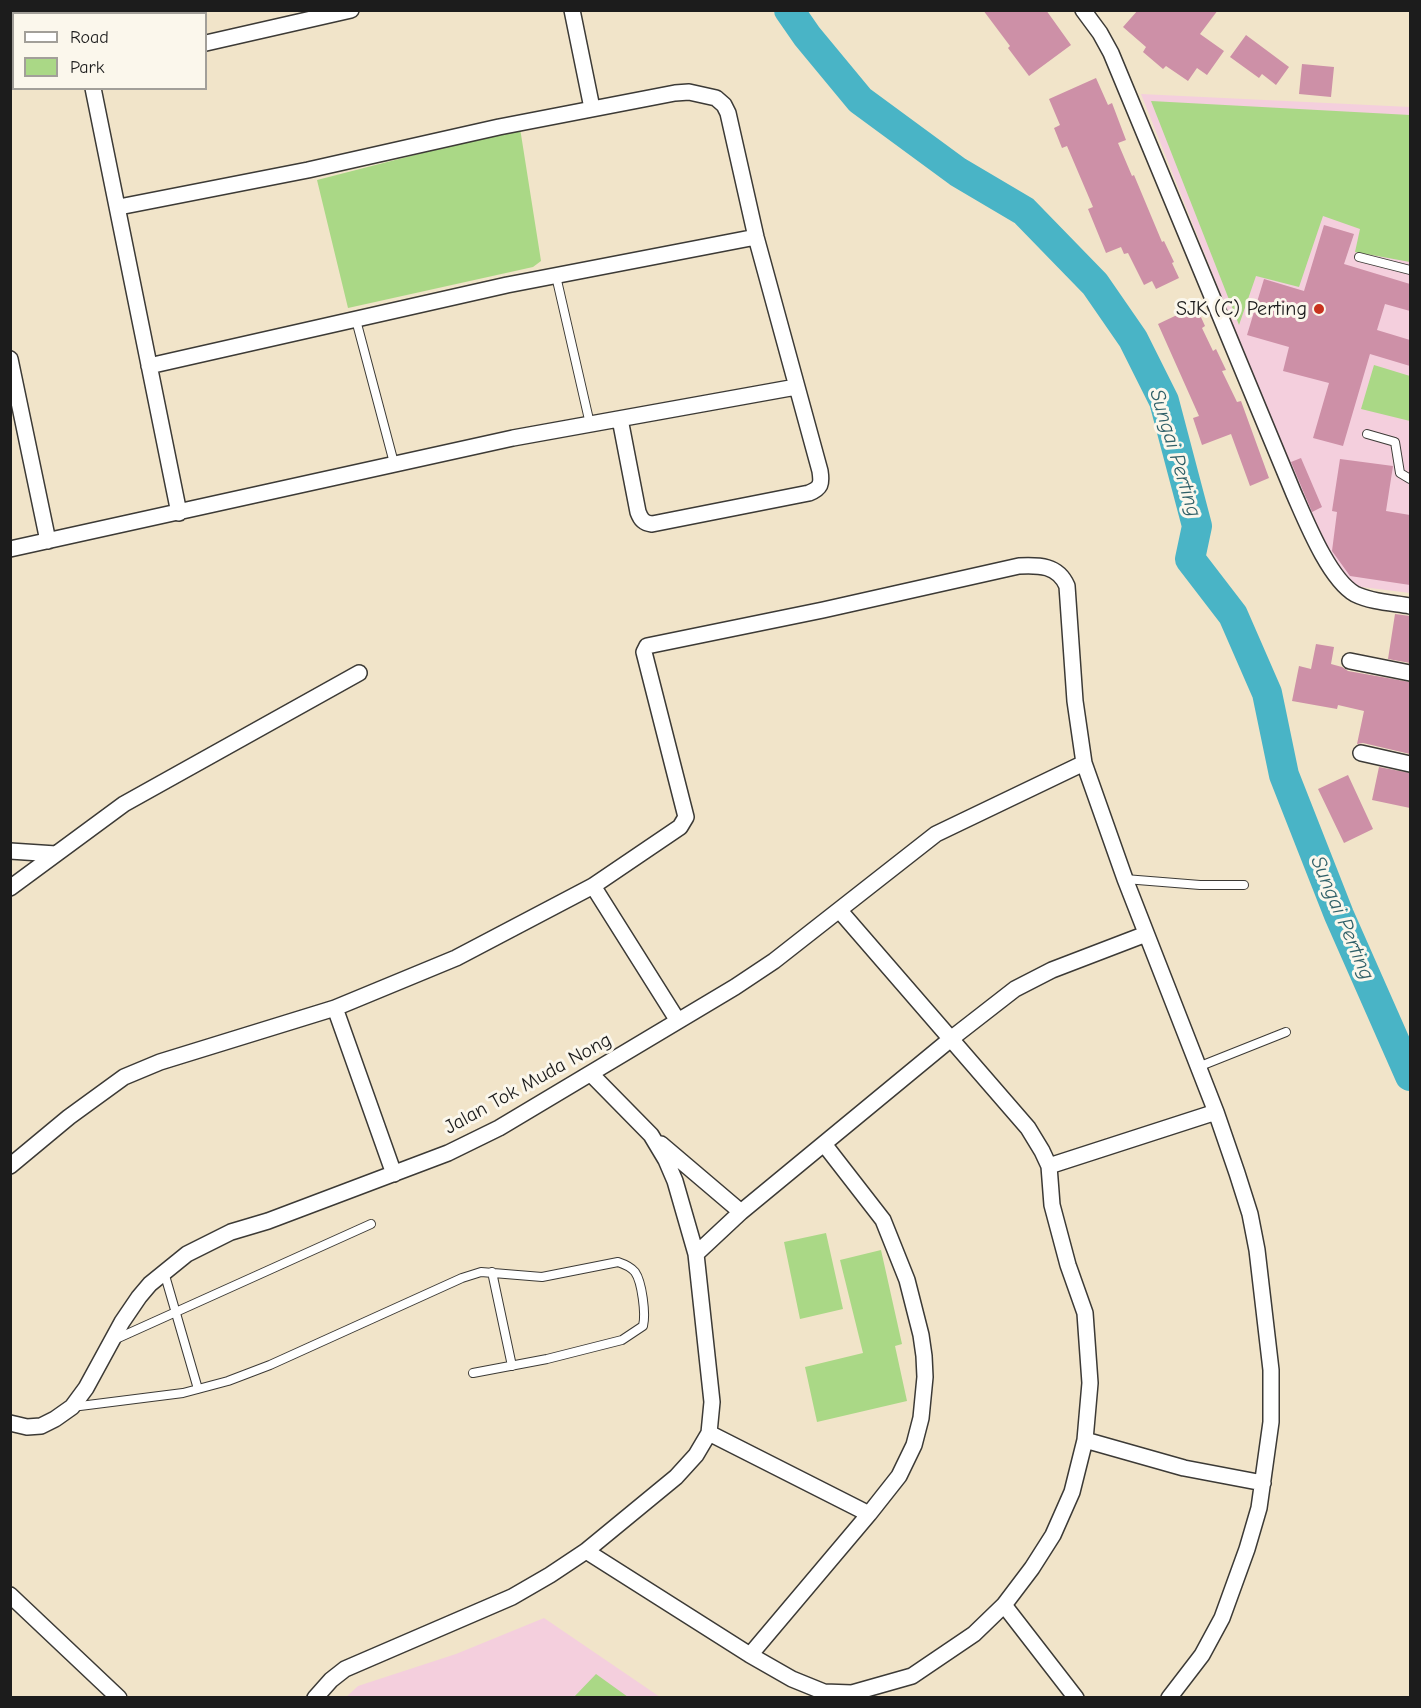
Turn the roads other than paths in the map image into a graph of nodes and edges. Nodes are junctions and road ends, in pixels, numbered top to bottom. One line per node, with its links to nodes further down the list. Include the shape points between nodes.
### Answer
1 (351, 10): 4 (street)
2 (572, 10): 6 (street)
3 (1083, 10): 24 (street, via 1111,53 1319,547 1354,593)
4 (207, 43)
5 (93, 90): 7 (street)
6 (592, 108): 7 (street); 8 (street, via 689,92 716,98 728,114)
7 (119, 207): 14 (street)
8 (756, 237): 11 (street); 15 (street)
9 (1359, 257): 10 (lane)
10 (1410, 270)
11 (556, 276): 12 (street); 17 (lane)
12 (356, 320): 14 (street); 19 (lane)
13 (10, 359): 22 (street)
14 (149, 366): 21 (street)
15 (796, 387): 16 (street); 16 (street, via 820,471 819,489 652,524 640,518)
16 (620, 419): 17 (street)
17 (590, 424): 19 (street)
18 (1367, 434): 20 (lane, via 1395,442 1400,473)
19 (394, 463): 21 (street)
20 (1410, 480)
21 (179, 513): 22 (street)
22 (48, 541): 23 (street)
23 (10, 549)
24 (1410, 606)
25 (1350, 660): 27 (street)
26 (359, 673): 32 (street, via 124,804)
27 (1410, 673)
28 (1361, 753): 30 (street)
29 (1084, 764): 33 (street); 35 (street, via 1067,586 1050,568 1019,566 650,644 645,656 686,817 680,828); 37 (street, Jalan Tok Muda Nong, via 936,834)
30 (1410, 764)
31 (10, 851): 32 (street)
32 (56, 854): 36 (street)
33 (1125, 879): 34 (lane); 38 (street)
34 (1244, 885)
35 (593, 886): 39 (street, via 456,958); 40 (street)
36 (10, 888)
37 (840, 911): 40 (street, Jalan Tok Muda Nong, via 774,961); 42 (street)
38 (1146, 934): 42 (street, via 1034,978); 43 (street)
39 (335, 1008): 48 (street, via 160,1062 124,1077); 50 (street)
40 (678, 1021): 44 (street, Jalan Tok Muda Nong)
41 (1286, 1032): 43 (lane)
42 (952, 1038): 47 (street); 49 (street, via 1028,1128)
43 (1198, 1066): 45 (street)
44 (591, 1074): 46 (street); 50 (street, Jalan Tok Muda Nong, via 499,1128)
45 (1216, 1112): 49 (street); 65 (street, via 1250,1214 1257,1250 1272,1395)
46 (651, 1135): 51 (street); 53 (street, via 675,1181)
47 (824, 1144): 51 (street); 66 (street, via 883,1220 907,1280 924,1356 921,1418 914,1445 898,1476)
48 (10, 1166)
49 (1049, 1166): 64 (street, via 1054,1211 1085,1313 1090,1383)
50 (394, 1174): 54 (street, Jalan Tok Muda Nong, via 205,1243)
51 (741, 1212): 53 (street)
52 (371, 1224): 56 (lane)
53 (696, 1254): 63 (street, via 712,1402)
54 (164, 1272): 56 (lane); 57 (street, Jalan Tok Muda Nong, via 139,1297)
55 (492, 1272): 58 (lane); 58 (lane, via 542,1278 618,1262 636,1273 640,1285 645,1317 636,1332 622,1340); 60 (lane, via 462,1278 270,1365)
56 (176, 1311): 57 (lane); 60 (lane)
57 (112, 1341): 61 (street, Jalan Tok Muda Nong)
58 (512, 1366): 59 (lane)
59 (473, 1373)
60 (198, 1389): 61 (lane)
61 (72, 1407): 62 (street, Jalan Tok Muda Nong, via 40,1426)
62 (10, 1423)
63 (709, 1433): 66 (street); 67 (street, via 676,1477)
64 (1085, 1440): 65 (street, via 1172,1465); 69 (street, via 1072,1492 1053,1535)
65 (1263, 1483): 74 (street, via 1247,1549 1222,1618 1203,1655)
66 (869, 1514): 70 (street)
67 (586, 1551): 70 (street); 72 (street, via 512,1598 345,1670)
68 (10, 1595): 71 (street)
69 (1004, 1605): 70 (street, via 974,1634 912,1676 852,1693 824,1692); 73 (street)
70 (750, 1655)
71 (119, 1698)
72 (315, 1698)
73 (1076, 1698)
74 (1169, 1698)

